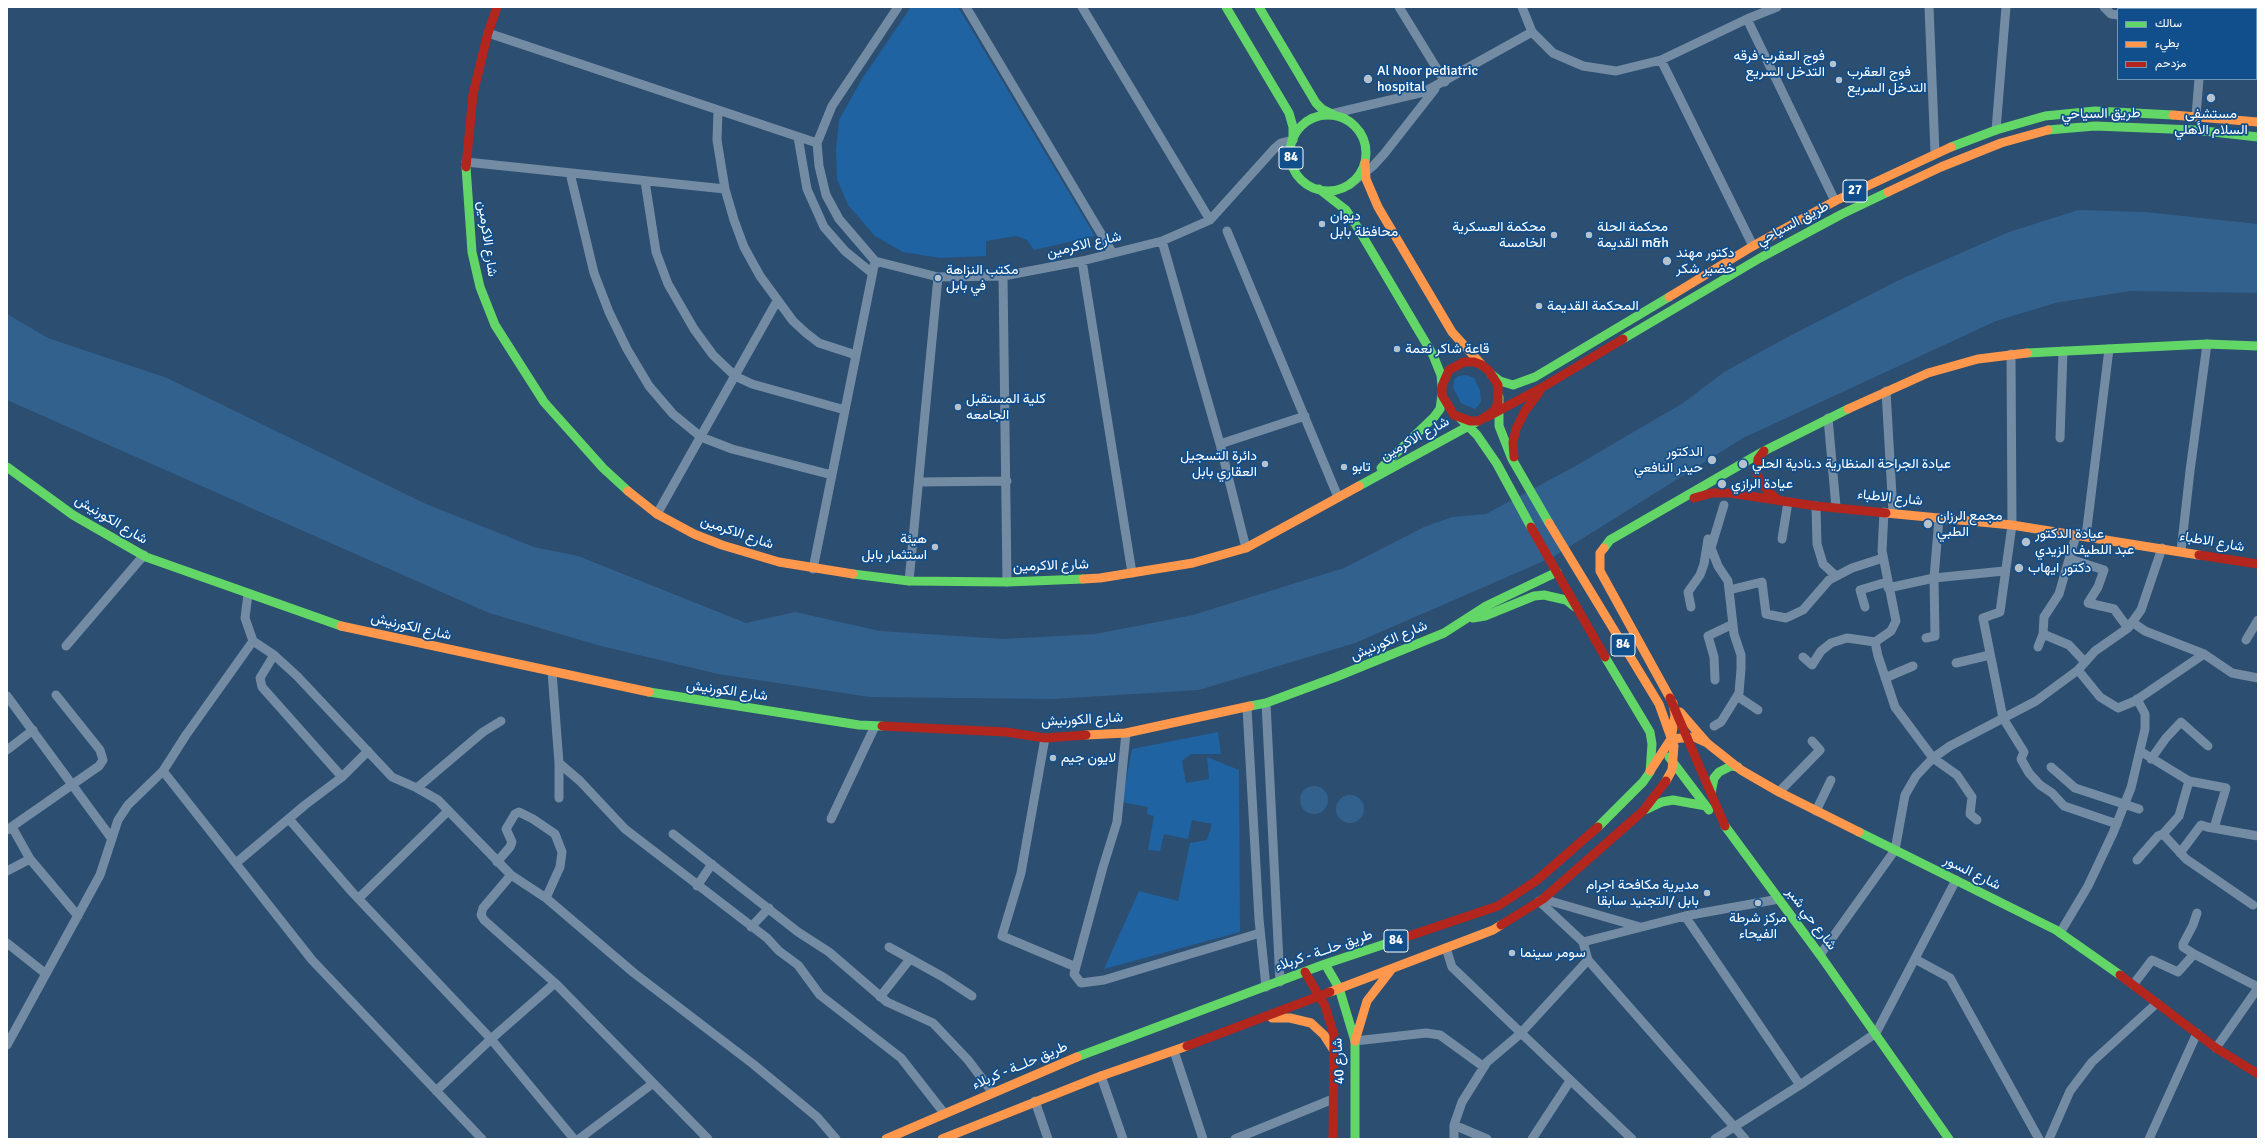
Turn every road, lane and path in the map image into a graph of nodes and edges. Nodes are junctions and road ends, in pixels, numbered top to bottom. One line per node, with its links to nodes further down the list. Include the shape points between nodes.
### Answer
1 (497, 7): 16 (main road, شارع الاكرمين)
2 (898, 7): 32 (street, via 832,106)
3 (966, 7): 49 (street)
4 (1082, 7): 44 (street)
5 (1226, 7): 31 (main road, 84, via 1289,113)
6 (1258, 7): 23 (main road, 84, via 1308,91 1319,106)
7 (1399, 7): 19 (street)
8 (1522, 7): 15 (street)
9 (1777, 7): 14 (street)
10 (1929, 7): 33 (street)
11 (2006, 7): 28 (street)
12 (2104, 7): 13 (street, via 2111,14)
13 (2117, 15)
14 (1747, 19): 17 (street); 41 (street)
15 (1532, 32): 17 (street, via 1553,53 1583,66 1616,71); 19 (street)
16 (488, 33): 20 (street); 34 (main road, شارع الاكرمين, via 473,94)
17 (1661, 60): 48 (street)
18 (2199, 80): 24 (street)
19 (1442, 83): 23 (street, via 1406,97); 35 (street, via 1384,154)
20 (718, 110): 29 (street); 38 (street, via 717,140)
21 (2077, 113): 22 (main road, طريق السياحي / 27); 24 (main road, طريق السياحي / 27, via 2095,111); 26 (main road, via 2074,122)
22 (2056, 114): 27 (main road, via 2060,119); 28 (main road, طريق السياحي / 27)
23 (1331, 115): 31 (main road, 84, via 1314,118 1304,124); 35 (main road, 84, via 1349,121 1361,132 1366,147)
24 (2196, 116): 25 (main road, طريق السياحي / 27)
25 (2258, 122)
26 (2077, 127): 27 (main road, طريق السياحي / 27); 30 (main road, طريق السياحي / 27, via 2156,127)
27 (2058, 129): 42 (main road, طريق السياحي / 27, via 2001,143 1941,166)
28 (1996, 130): 33 (main road, طريق السياحي / 27)
29 (798, 137): 32 (street); 52 (street, via 807,189 824,228 845,251)
30 (2258, 137)
31 (1293, 140): 39 (main road, 84, via 1290,153 1293,167 1300,178); 44 (street, شارع الاكرمين, via 1281,143 1274,149)
32 (817, 143): 50 (street, via 826,195 839,219)
33 (1935, 153): 40 (main road, طريق السياحي / 27)
34 (466, 162): 36 (street); 93 (main road, شارع الاكرمين, via 472,252 480,287 495,325 544,402 603,468)
35 (1365, 168): 39 (main road, via 1349,185 1336,190); 62 (main road, 84, via 1370,192 1378,207 1452,332)
36 (570, 173): 37 (street); 76 (street, via 594,273 627,349 649,386 673,414)
37 (645, 180): 38 (street); 64 (street, via 656,252 668,284 694,329 713,355)
38 (725, 189): 55 (street, via 744,248)
39 (1318, 189): 66 (main road, 84, via 1346,210 1356,224 1440,370)
40 (1856, 191): 41 (main road, طريق السياحي / 27); 42 (main road, via 1856,200)
41 (1835, 201): 43 (main road, طريق السياحي / 27)
42 (1862, 204): 46 (main road, طريق السياحي / 27)
43 (1802, 218): 46 (main road, via 1808,227); 48 (main road, طريق السياحي / 27)
44 (1210, 220): 47 (street, شارع الاكرمين)
45 (1227, 231): 71 (street)
46 (1807, 232): 65 (main road, طريق السياحي / 27)
47 (1162, 241): 49 (street, شارع الاكرمين); 78 (street)
48 (1753, 246): 63 (main road, طريق السياحي / 27, via 1535,377 1513,385 1500,381)
49 (1112, 252): 51 (street, شارع الاكرمين)
50 (875, 261): 52 (street); 54 (street, شارع الاكرمين)
51 (1082, 261): 53 (street, شارع الاكرمين); 110 (street)
52 (872, 273): 61 (street)
53 (1003, 276): 54 (street, شارع الاكرمين); 83 (street)
54 (938, 277): 85 (street)
55 (777, 301): 61 (street, via 793,321 819,343); 64 (street)
56 (2207, 344): 57 (main road); 58 (main road); 102 (street)
57 (2258, 346)
58 (2109, 349): 59 (main road); 98 (street)
59 (2063, 351): 60 (main road); 77 (street)
60 (2011, 354): 67 (main road, via 1978,359 1928,373); 96 (street)
61 (856, 355): 69 (street)
62 (1482, 366): 63 (main road, 84); 66 (main road, via 1474,362 1456,365 1447,374)
63 (1491, 374): 68 (main road, 84, via 1498,385)
64 (735, 376): 69 (street, via 752,384); 76 (street)
65 (1551, 382): 70 (main road, طريق السياحي / 27); 81 (main road, via 1534,397 1516,429 1513,454)
66 (1442, 390): 72 (main road, 84, via 1454,415); 84 (main road, شارع الاكرمين, via 1440,408 1434,417)
67 (1886, 391): 73 (main road); 92 (street)
68 (1499, 397): 70 (main road, 84); 74 (main road, via 1494,411)
69 (845, 410): 82 (street)
70 (1498, 412): 74 (main road, طريق السياحي / 27); 81 (main road, 84, via 1499,426)
71 (1305, 416): 78 (street); 86 (street)
72 (1460, 418): 74 (main road, via 1470,422); 75 (main road, 84)
73 (1828, 418): 79 (main road); 90 (street)
74 (1483, 419): 75 (main road, شارع الاكرمين)
75 (1469, 425): 84 (main road, شارع الاكرمين); 109 (main road, 84, via 1484,444)
76 (701, 437): 82 (street, via 732,449); 93 (street)
77 (2060, 438)
78 (1220, 444): 100 (street)
79 (1764, 451): 87 (main road, شارع الاطباء, via 1758,459 1757,474 1768,492); 91 (main road)
80 (7, 466): 103 (main road, شارع الكورنيش, via 73,515)
81 (1519, 471): 154 (main road, 84, via 1659,704)
82 (832, 475): 107 (street)
83 (1007, 481): 85 (street); 114 (street)
84 (1366, 481): 86 (main road, شارع الاكرمين)
85 (920, 482): 113 (street)
86 (1338, 497): 100 (main road, شارع الاكرمين)
87 (1784, 501): 89 (main road, شارع الاطباء); 91 (main road, شارع الاطباء, via 1749,495 1712,493); 99 (street)
88 (1724, 505): 95 (street)
89 (1816, 506): 90 (main road, شارع الاطباء); 111 (street, via 1817,544 1823,564)
90 (1836, 507): 92 (main road, شارع الاطباء)
91 (1666, 508): 149 (main road, via 1610,540 1604,546 1599,560 1600,571)
92 (1888, 512): 94 (main road, شارع الاطباء); 104 (street)
93 (657, 514): 107 (main road, شارع الاكرمين, via 694,534 722,545)
94 (1938, 518): 96 (main road, شارع الاطباء); 112 (street)
95 (1717, 524): 116 (street, via 1711,548 1728,581); 119 (street, via 1712,526 1700,575 1688,592)
96 (2012, 525): 97 (main road, شارع الاطباء); 108 (street)
97 (2076, 535): 98 (main road, شارع الاطباء); 105 (street)
98 (2086, 536): 101 (main road, شارع الاطباء)
99 (1782, 539)
100 (1246, 548): 110 (main road, شارع الاكرمين, via 1200,562)
101 (2162, 548): 102 (main road, شارع الاطباء); 124 (street, via 2141,610)
102 (2181, 551): 106 (main road, شارع الاطباء)
103 (144, 556): 117 (main road, شارع الكورنيش); 130 (street)
104 (1883, 558): 111 (street); 115 (street)
105 (2070, 559): 124 (street, via 2104,570 2098,587 2088,603 2114,609); 125 (street, via 2059,594 2044,617)
106 (2258, 564)
107 (813, 569): 113 (main road, شارع الاكرمين)
108 (2004, 571): 112 (street); 134 (street, via 2000,612 1983,618)
109 (1557, 572): 118 (main road, 84); 121 (main road, شارع الكورنيش, via 1496,601)
110 (1132, 573): 114 (main road, شارع الاكرمين, via 1100,578)
111 (1836, 576): 116 (street, via 1829,580 1803,610 1786,618 1766,614 1762,582)
112 (1934, 578): 115 (street); 126 (street, via 1935,636)
113 (909, 581): 114 (main road, شارع الاكرمين)
114 (1007, 582)
115 (1887, 585): 120 (street, via 1860,590); 129 (street, via 1896,621 1891,631)
116 (1728, 590): 123 (street)
117 (248, 594): 128 (street, via 247,628); 140 (main road, شارع الكورنيش, via 334,624)
118 (1576, 607): 121 (main road, via 1561,598 1534,596 1485,616); 158 (main road, 84)
119 (1690, 607)
120 (1865, 607)
121 (1467, 619): 148 (main road, شارع الكورنيش, via 1444,633 1336,678)
122 (2258, 620): 127 (street)
123 (1733, 624): 143 (street, via 1708,636 1714,657); 146 (street, via 1741,655)
124 (2130, 625): 132 (street); 136 (street)
125 (2042, 634): 131 (street); 136 (street, via 2069,645)
126 (1926, 638)
127 (2246, 640)
128 (253, 641): 133 (street); 176 (street)
129 (1875, 642): 135 (street, via 1847,638 1831,643 1821,651 1812,665); 141 (street)
130 (66, 646)
131 (2038, 647)
132 (2204, 654): 142 (street, via 2232,673); 147 (street)
133 (274, 655): 167 (street, via 320,699); 178 (street, via 260,678 262,687)
134 (1990, 655): 137 (street); 152 (street)
135 (1804, 657)
136 (2085, 662): 139 (street)
137 (1956, 663)
138 (1913, 666): 141 (street)
139 (2078, 670): 147 (street, via 2100,697 2118,708); 152 (street, via 2036,701)
140 (552, 672): 155 (main road, شارع الكورنيش, via 666,696); 172 (street)
141 (1885, 678): 170 (street, via 1895,707)
142 (2258, 678)
143 (1715, 680)
144 (56, 695): 181 (street, via 100,750 103,760 99,766)
145 (7, 696): 157 (street)
146 (1737, 696): 151 (street); 156 (street, via 1721,722)
147 (2137, 699): 169 (street, via 2144,714 2145,730)
148 (1266, 703): 150 (main road, شارع الكورنيش); 239 (street)
149 (1673, 703): 154 (main road); 160 (main road, شارع حي شبر); 162 (main road, via 1675,715); 164 (main road, شارع السور)
150 (1247, 708): 159 (main road, شارع الكورنيش); 226 (street)
151 (1758, 710)
152 (2004, 719): 170 (street, via 1974,733); 195 (street, via 2024,752 2021,759 2040,785 2064,806)
153 (501, 721): 182 (street, via 483,732)
154 (1666, 721): 158 (main road, via 1659,731); 162 (main road, 84)
155 (875, 726): 161 (main road, شارع الكورنيش, via 1006,732); 193 (street)
156 (1714, 726)
157 (33, 730): 166 (street); 181 (street)
158 (1650, 732): 168 (main road); 177 (main road, 84)
159 (1126, 733): 161 (main road, شارع الكورنيش); 237 (street, via 1117,822)
160 (1687, 737): 162 (main road); 164 (main road); 184 (main road, شارع حي شبر)
161 (1045, 738): 237 (street, via 1021,873 1002,936)
162 (1672, 739): 168 (main road, طريق حلــة - كربلاء); 173 (main road, 84)
163 (1812, 741): 183 (street, via 1820,750)
164 (1708, 743): 174 (main road, شارع السور)
165 (2208, 746): 171 (street, via 2181,722)
166 (7, 750)
167 (368, 751): 178 (street); 182 (street, via 392,777)
168 (1664, 751): 173 (main road); 177 (main road, طريق حلــة - كربلاء)
169 (2140, 751): 171 (street); 186 (street)
170 (1933, 758): 194 (street, via 1957,775 1972,797 1970,814); 203 (street, via 1916,776 1905,795)
171 (2151, 759): 180 (street)
172 (558, 763): 185 (street); 213 (street, via 580,781 625,829)
173 (1674, 763): 187 (main road); 190 (main road, 84, via 1664,785)
174 (1738, 767): 183 (main road, شارع السور); 184 (main road, via 1731,766 1719,772 1714,778)
175 (2051, 767): 186 (street, via 2075,788)
176 (163, 771): 202 (street, via 128,805 118,820); 208 (street)
177 (1650, 772): 236 (main road, طريق حلــة - كربلاء / 84, via 1610,817 1536,881 1498,906)
178 (342, 777): 192 (street)
179 (1831, 780): 191 (street)
180 (2189, 781): 196 (street, via 2209,783 2227,789); 200 (street, via 2179,816)
181 (73, 785): 197 (street); 202 (street)
182 (417, 788): 189 (street, via 438,800)
183 (1778, 792): 191 (main road, شارع السور)
184 (1711, 793): 198 (main road, شارع حي شبر)
185 (558, 798)
186 (2125, 803): 188 (street); 195 (street)
187 (1706, 806): 190 (main road, via 1673,800); 198 (main road)
188 (2139, 809)
189 (448, 811): 207 (street); 214 (street)
190 (1642, 811): 217 (main road, 84)
191 (1816, 811): 203 (main road, شارع السور)
192 (289, 819): 208 (street); 214 (street)
193 (831, 819)
194 (1977, 820)
195 (2117, 824): 225 (street, via 2088,886)
196 (2214, 828): 201 (street); 204 (street, via 2199,825)
197 (9, 829): 205 (street)
198 (1727, 831): 216 (main road, شارع حي شبر)
199 (673, 834): 209 (street)
200 (2163, 834): 204 (street); 206 (street, via 2158,836)
201 (2258, 836)
202 (112, 839): 221 (street, via 100,875)
203 (1895, 850): 212 (main road, شارع السور); 232 (street)
204 (2180, 853): 218 (street)
205 (30, 859): 210 (street); 221 (street)
206 (2137, 860)
207 (498, 862): 211 (street); 215 (street, via 512,842 506,829 519,812 555,834 562,852 560,867)
208 (236, 863): 269 (street, via 312,960)
209 (712, 864): 213 (street); 219 (street)
210 (7, 871)
211 (511, 875): 215 (street); 244 (street, via 483,908 481,914)
212 (1956, 880): 225 (main road, شارع السور); 234 (street)
213 (697, 886): 223 (street)
214 (359, 898): 257 (street)
215 (546, 898): 280 (street, via 634,973 817,1117)
216 (1779, 899): 222 (street); 232 (main road, شارع حي شبر)
217 (1541, 900): 224 (street); 227 (street); 230 (main road, 84, via 1493,930)
218 (2253, 905)
219 (768, 908): 223 (street); 249 (street, via 829,952)
220 (2196, 913): 231 (street, via 2183,944 2183,947)
221 (78, 916): 241 (street)
222 (1685, 916): 224 (street); 268 (street)
223 (751, 927): 273 (street, via 767,938 778,952 798,965 820,995 901,1058)
224 (1642, 928): 227 (street)
225 (2060, 932): 245 (main road, شارع السور)
226 (1260, 933): 237 (street, via 1104,980 1081,983 1074,974); 242 (street)
227 (1583, 942): 235 (street)
228 (7, 943): 241 (street)
229 (889, 947): 233 (street)
230 (1446, 948): 238 (main road, 84); 256 (street, via 1452,968)
231 (2194, 954): 245 (street, via 2178,972 2152,960); 248 (street)
232 (1820, 955): 254 (main road, شارع حي شبر)
233 (910, 958): 249 (street); 250 (street)
234 (1914, 959): 254 (street); 296 (street, via 1950,978)
235 (1588, 960): 256 (street); 275 (street)
236 (1324, 964): 240 (main road, طريق حلــة - كربلاء / 84); 247 (main road, شارع 40)
237 (1076, 967)
238 (1394, 967): 247 (main road, 84); 258 (main road, via 1367,1001)
239 (1279, 972): 242 (street, via 1273,978 1268,978); 243 (street)
240 (1304, 972): 243 (main road, طريق حلــة - كربلاء / 84); 251 (main road, شارع 40)
241 (46, 974): 259 (street)
242 (1264, 974): 246 (street)
243 (1280, 982): 246 (main road, طريق حلــة - كربلاء / 84)
244 (555, 983): 257 (street); 267 (street)
245 (2133, 985): 252 (main road, شارع السور)
246 (1266, 987): 270 (main road, طريق حلــة - كربلاء / 84, via 1046,1070)
247 (1339, 988): 251 (main road, 84); 258 (main road, شارع 40)
248 (2258, 988): 260 (street)
249 (880, 996): 270 (street, via 887,1002 933,1023 968,1060)
250 (972, 996)
251 (1320, 997): 253 (main road, 84); 262 (main road, شارع 40, via 1334,1035)
252 (2157, 1003): 255 (main road, شارع السور); 297 (street, via 2092,1062 2070,1091)
253 (1261, 1019): 261 (main road, 84); 262 (main road, via 1290,1018 1311,1023 1324,1035)
254 (1876, 1033): 268 (street); 295 (main road, شارع حي شبر)
255 (2197, 1033): 260 (main road, شارع السور); 298 (street)
256 (1520, 1034): 263 (street); 266 (street)
257 (491, 1039): 269 (street); 277 (street)
258 (1355, 1041): 263 (street, via 1426,1033 1440,1035); 288 (main road, شارع 40)
259 (7, 1045)
260 (2216, 1048): 264 (main road, شارع السور)
261 (1174, 1051): 265 (main road, 84); 285 (street)
262 (1335, 1053): 271 (main road, شارع 40)
263 (1484, 1067): 274 (street, via 1462,1102)
264 (2258, 1074)
265 (1101, 1076): 272 (main road, 84); 284 (street)
266 (1570, 1081): 291 (street); 292 (street)
267 (652, 1084): 278 (street); 279 (street)
268 (1800, 1085): 275 (street)
269 (436, 1091): 276 (street)
270 (993, 1093): 273 (main road, طريق حلــة - كربلاء / 84)
271 (1333, 1099): 286 (street); 287 (main road, شارع 40)
272 (1035, 1101): 282 (main road, 84); 283 (street)
273 (944, 1114): 281 (main road, طريق حلــة - كربلاء / 84)
274 (1454, 1125): 289 (street); 290 (street)
275 (1734, 1127): 293 (street); 294 (street)
276 (482, 1139)
277 (574, 1139)
278 (579, 1139)
279 (708, 1139)
280 (836, 1139)
281 (886, 1139)
282 (942, 1139)
283 (1048, 1139)
284 (1123, 1139)
285 (1202, 1139)
286 (1235, 1139)
287 (1333, 1139)
288 (1355, 1139)
289 (1454, 1139)
290 (1487, 1139)
291 (1532, 1139)
292 (1632, 1139)
293 (1715, 1139)
294 (1745, 1139)
295 (1949, 1139)
296 (2039, 1139)
297 (2049, 1139)
298 (2149, 1139)

